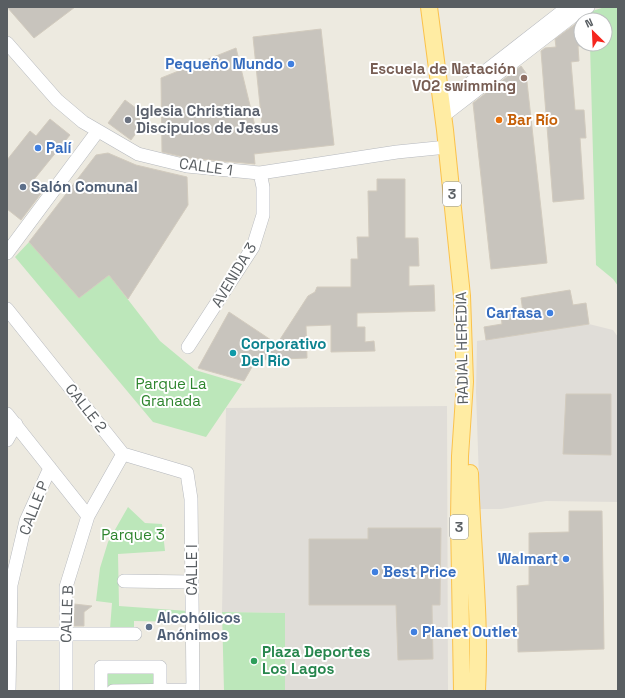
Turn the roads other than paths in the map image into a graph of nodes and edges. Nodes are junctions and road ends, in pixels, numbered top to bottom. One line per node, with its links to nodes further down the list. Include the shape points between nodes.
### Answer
1 (429, 7): 5 (main road, RADIAL HEREDIA / 3)
2 (568, 7): 5 (street)
3 (588, 7): 5 (street)
4 (7, 43): 6 (street, CALLE 1, via 57,100)
5 (442, 110): 7 (main road, RADIAL HEREDIA / 3)
6 (97, 132): 8 (street, CALLE 1, via 138,154 219,171); 9 (street)
7 (447, 148): 8 (street, CALLE 1, via 397,152); 12 (main road, RADIAL HEREDIA / 3, via 462,296)
8 (260, 173): 11 (street, AVENIDA 3, via 263,215 253,247)
9 (7, 253)
10 (7, 309): 16 (street, CALLE 2)
11 (188, 347)
12 (465, 382): 19 (main road, RADIAL HEREDIA / 3); 25 (main road, via 478,618)
13 (7, 414): 14 (street)
14 (16, 424): 15 (street); 17 (street)
15 (7, 440)
16 (123, 454): 18 (street, CALLE B); 21 (street, CALLE I, via 187,473 192,499)
17 (50, 468): 18 (street); 23 (street, CALLE P, via 26,520 12,585)
18 (88, 516): 22 (street, CALLE B, via 66,587)
19 (459, 519): 25 (main road, via 469,590 470,657 472,665); 32 (main road, RADIAL HEREDIA / 3)
20 (124, 581): 21 (street)
21 (192, 582): 31 (street, CALLE I)
22 (66, 633): 23 (street); 24 (street); 28 (street, CALLE B)
23 (8, 634): 27 (street, CALLE P)
24 (135, 634)
25 (478, 668): 33 (main road, via 471,678); 34 (main road)
26 (160, 690): 29 (street, via 160,667 101,667); 30 (street); 31 (street)
27 (9, 691)
28 (66, 691)
29 (101, 691)
30 (113, 691)
31 (193, 691)
32 (462, 691)
33 (469, 691)
34 (477, 691)

